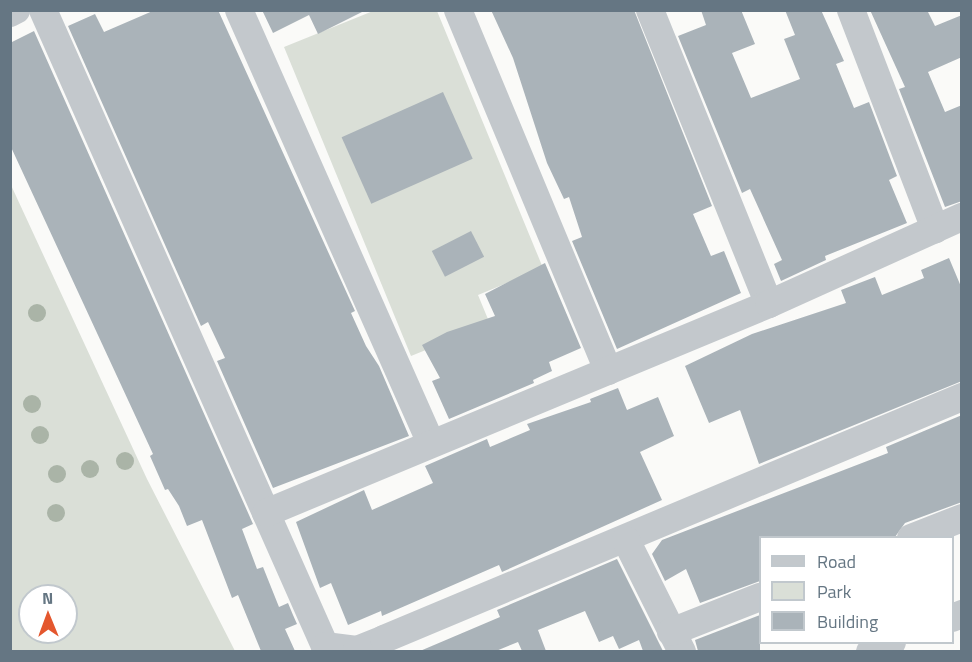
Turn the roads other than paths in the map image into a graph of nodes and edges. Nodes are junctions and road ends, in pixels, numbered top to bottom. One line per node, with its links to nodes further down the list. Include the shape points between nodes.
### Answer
1 (16, 10): 7 (street)
2 (43, 10): 14 (street)
3 (239, 10): 13 (street)
4 (458, 10): 11 (street)
5 (650, 10): 10 (street)
6 (851, 10): 9 (street)
7 (10, 13)
8 (962, 217): 9 (street)
9 (935, 229): 10 (street)
10 (769, 304): 11 (street)
11 (608, 371): 13 (street)
12 (962, 397): 17 (street)
13 (431, 443): 14 (street)
14 (266, 513): 17 (street, via 315,630 325,646 339,650 357,650)
15 (962, 518): 16 (street)
16 (914, 536)
17 (626, 540): 19 (street)
18 (759, 598): 19 (street)
19 (676, 642)
20 (887, 644): 21 (street)
21 (870, 651)

